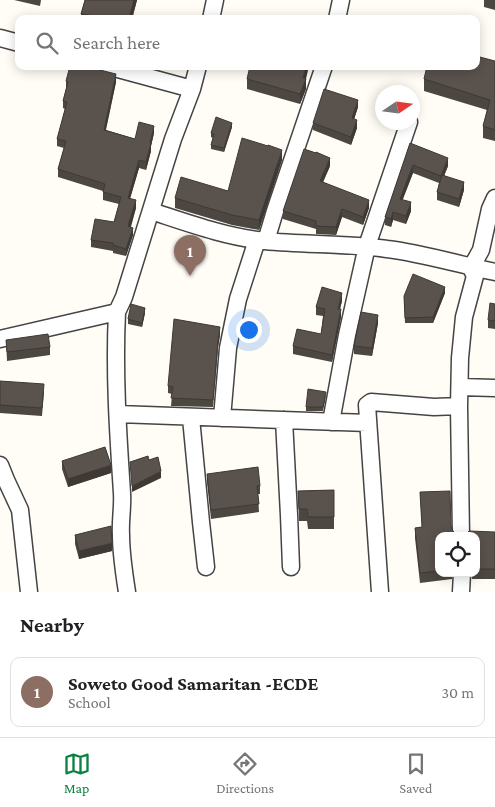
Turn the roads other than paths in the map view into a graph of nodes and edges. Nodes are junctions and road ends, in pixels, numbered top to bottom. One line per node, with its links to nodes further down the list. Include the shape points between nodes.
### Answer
1 (215, 0): 3 (street)
2 (341, 0): 4 (street)
3 (212, 15)
4 (338, 15)
5 (0, 38): 6 (street)
6 (15, 42)
7 (121, 70): 10 (street)
8 (197, 70): 10 (street)
9 (323, 70): 14 (street, via 275,211)
10 (192, 89): 13 (street)
11 (406, 130): 15 (street)
12 (495, 198): 16 (street, via 481,250)
13 (151, 211): 14 (street, via 209,229); 18 (street)
14 (261, 240): 15 (street); 25 (street, via 238,299 228,348)
15 (367, 246): 16 (street); 27 (street)
16 (471, 268): 17 (street); 20 (street, via 475,276 464,317)
17 (495, 272)
18 (118, 312): 19 (street); 23 (street)
19 (0, 339)
20 (460, 387): 21 (street); 22 (street)
21 (495, 388)
22 (459, 406): 28 (street, via 372,402 367,405); 30 (street)
23 (118, 414): 24 (street); 35 (street, via 122,558)
24 (191, 418): 25 (street); 31 (street)
25 (222, 418): 26 (street)
26 (284, 420): 27 (street); 32 (street)
27 (331, 422): 28 (street)
28 (368, 423): 36 (street)
29 (0, 465): 34 (street, via 20,510)
30 (461, 532)
31 (206, 567)
32 (291, 567)
33 (462, 577): 37 (street)
34 (29, 592)
35 (127, 592)
36 (380, 592)
37 (461, 592)

